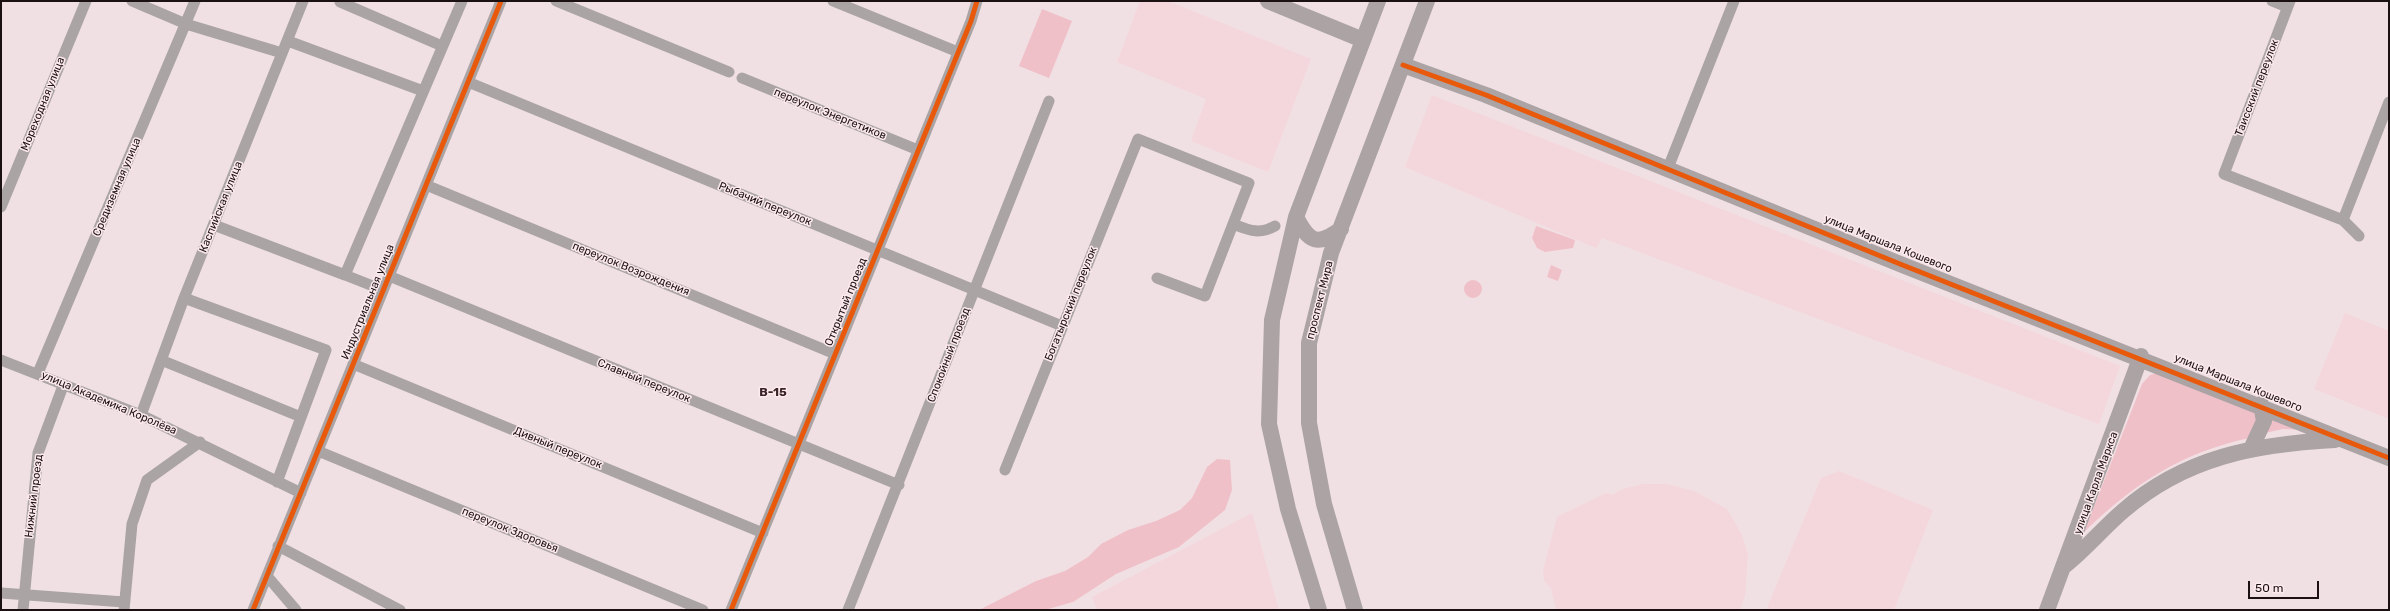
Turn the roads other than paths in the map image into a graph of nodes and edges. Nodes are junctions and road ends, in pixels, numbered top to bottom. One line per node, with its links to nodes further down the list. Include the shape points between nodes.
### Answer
1 (86, 1): 34 (street, Мореходная улица)
2 (132, 1): 18 (street)
3 (195, 1): 18 (street, Средиземная улица)
4 (303, 1): 20 (street, Каспийская улица)
5 (462, 1): 21 (street)
6 (501, 1): 27 (street, Индустриальная улица)
7 (556, 1): 25 (street)
8 (833, 1): 22 (street)
9 (977, 1): 22 (street, Открытый проезд)
10 (1268, 1): 19 (street)
11 (1274, 1): 19 (street)
12 (1378, 1): 19 (street)
13 (1427, 1): 24 (street, проспект Мира)
14 (1734, 1): 32 (street)
15 (2272, 1): 17 (street)
16 (340, 2): 21 (street)
17 (2289, 4): 36 (street, Таисский переулок, via 2224,174)
18 (186, 24): 23 (street); 55 (street, Средиземная улица)
19 (1364, 38): 35 (street)
20 (288, 41): 23 (street, Каспийская улица); 28 (street)
21 (442, 46): 28 (street)
22 (958, 52): 31 (street, Открытый проезд)
23 (282, 53): 38 (street, Каспийская улица)
24 (1404, 63): 32 (street, улица Маршала Кошевого); 40 (street, проспект Мира); 51 (street, via 1900,264)
25 (729, 72)
26 (742, 78): 31 (street, переулок Энергетиков)
27 (468, 82): 33 (street, Индустриальная улица); 42 (street, Рыбачий переулок)
28 (423, 92): 43 (street)
29 (1049, 101): 46 (street, Спокойный проезд)
30 (2389, 102): 36 (street)
31 (918, 150): 42 (street, Открытый проезд)
32 (1670, 163): 51 (street, улица Маршала Кошевого, via 1900,261)
33 (426, 185): 44 (street, Индустриальная улица); 50 (street, переулок Возрождения)
34 (1, 207)
35 (1296, 216): 40 (street, via 1304,233 1312,240 1326,240); 85 (street, via 1272,320 1269,424 1288,509)
36 (2343, 220): 41 (street)
37 (1233, 224): 39 (street, via 1252,232 1266,231); 45 (street, via 1205,296); 49 (street, Богатырский переулок, via 1249,183 1138,139)
38 (214, 226): 43 (street); 48 (street, Каспийская улица)
39 (1275, 226)
40 (1340, 229): 86 (street, проспект Мира, via 1331,253 1309,343 1309,415 1324,504)
41 (2359, 236)
42 (878, 250): 46 (street, Рыбачий переулок); 50 (street, Открытый проезд)
43 (345, 275): 47 (street)
44 (389, 276): 47 (street, Индустриальная улица); 62 (street, Славный переулок)
45 (1157, 278)
46 (974, 288): 49 (street, Рыбачий переулок); 69 (street, Спокойный проезд)
47 (383, 290): 54 (street, Индустриальная улица)
48 (184, 298): 53 (street, Каспийская улица); 59 (street, via 326,350)
49 (1062, 326): 67 (street, Богатырский переулок)
50 (836, 354): 62 (street, Открытый проезд)
51 (2142, 358): 57 (street, улица Маршала Кошевого); 73 (street, улица Карла Маркса)
52 (1, 360): 55 (street, улица Академика Королёва)
53 (161, 360): 58 (street, Каспийская улица); 59 (street)
54 (353, 364): 64 (street, Индустриальная улица); 71 (street, Дивный переулок)
55 (38, 374): 56 (street, улица Академика Королёва)
56 (63, 386): 58 (street, улица Академика Королёва); 76 (street, Нижний проезд, via 38,454)
57 (2262, 406): 60 (street, улица Маршала Кошевого); 63 (street, via 2264,421)
58 (141, 415): 61 (street, улица Академика Королёва)
59 (301, 417): 68 (street)
60 (2345, 438): 63 (street, via 2286,442); 65 (street, улица Маршала Кошевого); 66 (street)
61 (200, 442): 68 (street, улица Академика Королёва); 77 (street, via 147,480 132,524)
62 (798, 445): 69 (street, Славный переулок); 71 (street, Открытый проезд)
63 (2251, 449): 73 (street, via 2204,463 2171,478 2124,510)
64 (318, 451): 70 (street, Индустриальная улица); 82 (street, переулок Здоровья)
65 (2389, 453)
66 (2389, 458)
67 (1005, 470)
68 (277, 482): 70 (street, улица Академика Королёва)
69 (899, 485): 84 (street, Спокойный проезд)
70 (301, 493): 72 (street, Индустриальная улица)
71 (763, 533): 83 (street, Открытый проезд)
72 (278, 546): 74 (street, Индустриальная улица); 81 (street)
73 (2064, 566): 87 (street); 88 (street, улица Карла Маркса)
74 (267, 576): 79 (street, Индустриальная улица); 80 (street)
75 (1, 593): 76 (street)
76 (24, 595): 77 (street); 78 (street, Нижний проезд)
77 (124, 606)
78 (23, 610)
79 (253, 610)
80 (296, 610)
81 (400, 610)
82 (703, 610)
83 (731, 610)
84 (848, 610)
85 (1320, 610)
86 (1355, 610)
87 (2047, 610)
88 (2050, 610)

